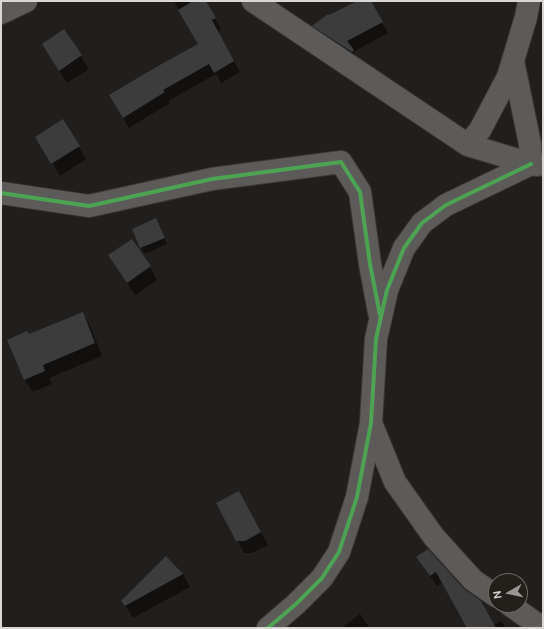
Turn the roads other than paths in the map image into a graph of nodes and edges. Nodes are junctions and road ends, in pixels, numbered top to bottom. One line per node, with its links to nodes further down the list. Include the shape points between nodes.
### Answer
1 (26, 1): 5 (street)
2 (254, 1): 7 (street)
3 (543, 5): 4 (street)
4 (527, 9): 6 (street)
5 (1, 13)
6 (513, 60): 7 (street, via 508,77 480,130); 8 (street, via 530,144)
7 (468, 145): 8 (street)
8 (537, 165): 10 (street, via 446,205 422,224 404,248 387,290)
9 (1, 193): 10 (street, via 89,206 212,179 341,162 360,192)
10 (380, 318): 11 (street, via 376,339)
11 (371, 423): 12 (street, via 395,482 434,537 473,580); 15 (street, via 358,497 339,552 322,578)
12 (488, 590)
13 (521, 613): 14 (street)
14 (543, 626)
15 (268, 628)

